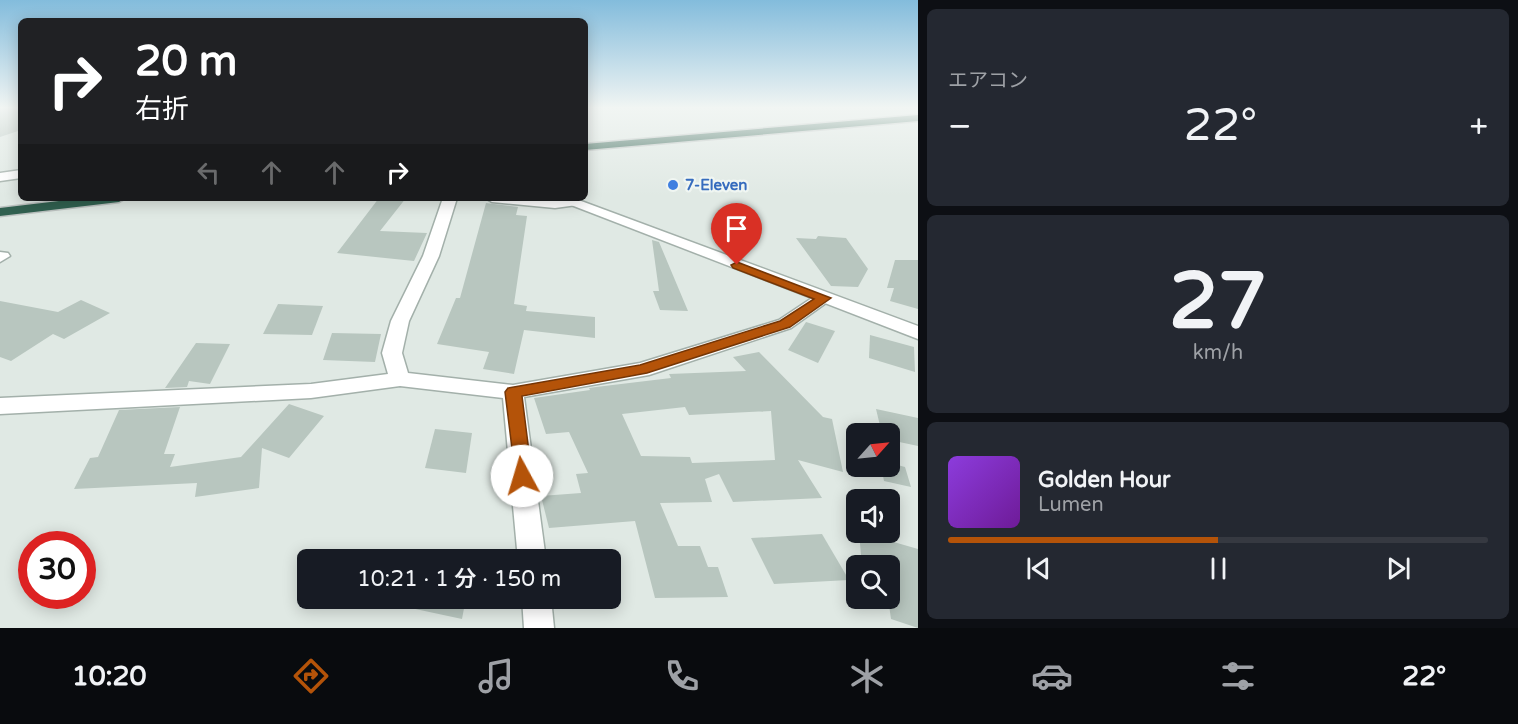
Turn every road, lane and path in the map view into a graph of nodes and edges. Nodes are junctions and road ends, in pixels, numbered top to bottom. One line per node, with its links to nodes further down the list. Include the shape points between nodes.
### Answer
1 (696, 137): 2 (highway)
2 (588, 147)
3 (18, 174): 4 (street)
4 (0, 177)
5 (18, 198): 6 (highway)
6 (0, 200)
7 (94, 201): 12 (highway)
8 (449, 201): 15 (street, via 431,256 400,321 392,353)
9 (524, 201): 10 (street)
10 (563, 201)
11 (573, 201): 13 (street)
12 (0, 212)
13 (824, 298): 14 (street); 16 (street, via 785,324 642,370)
14 (918, 333)
15 (400, 379): 16 (street); 17 (street, via 311,391)
16 (513, 392): 18 (street)
17 (0, 406)
18 (531, 549)
19 (537, 609): 20 (street)
20 (539, 628)

